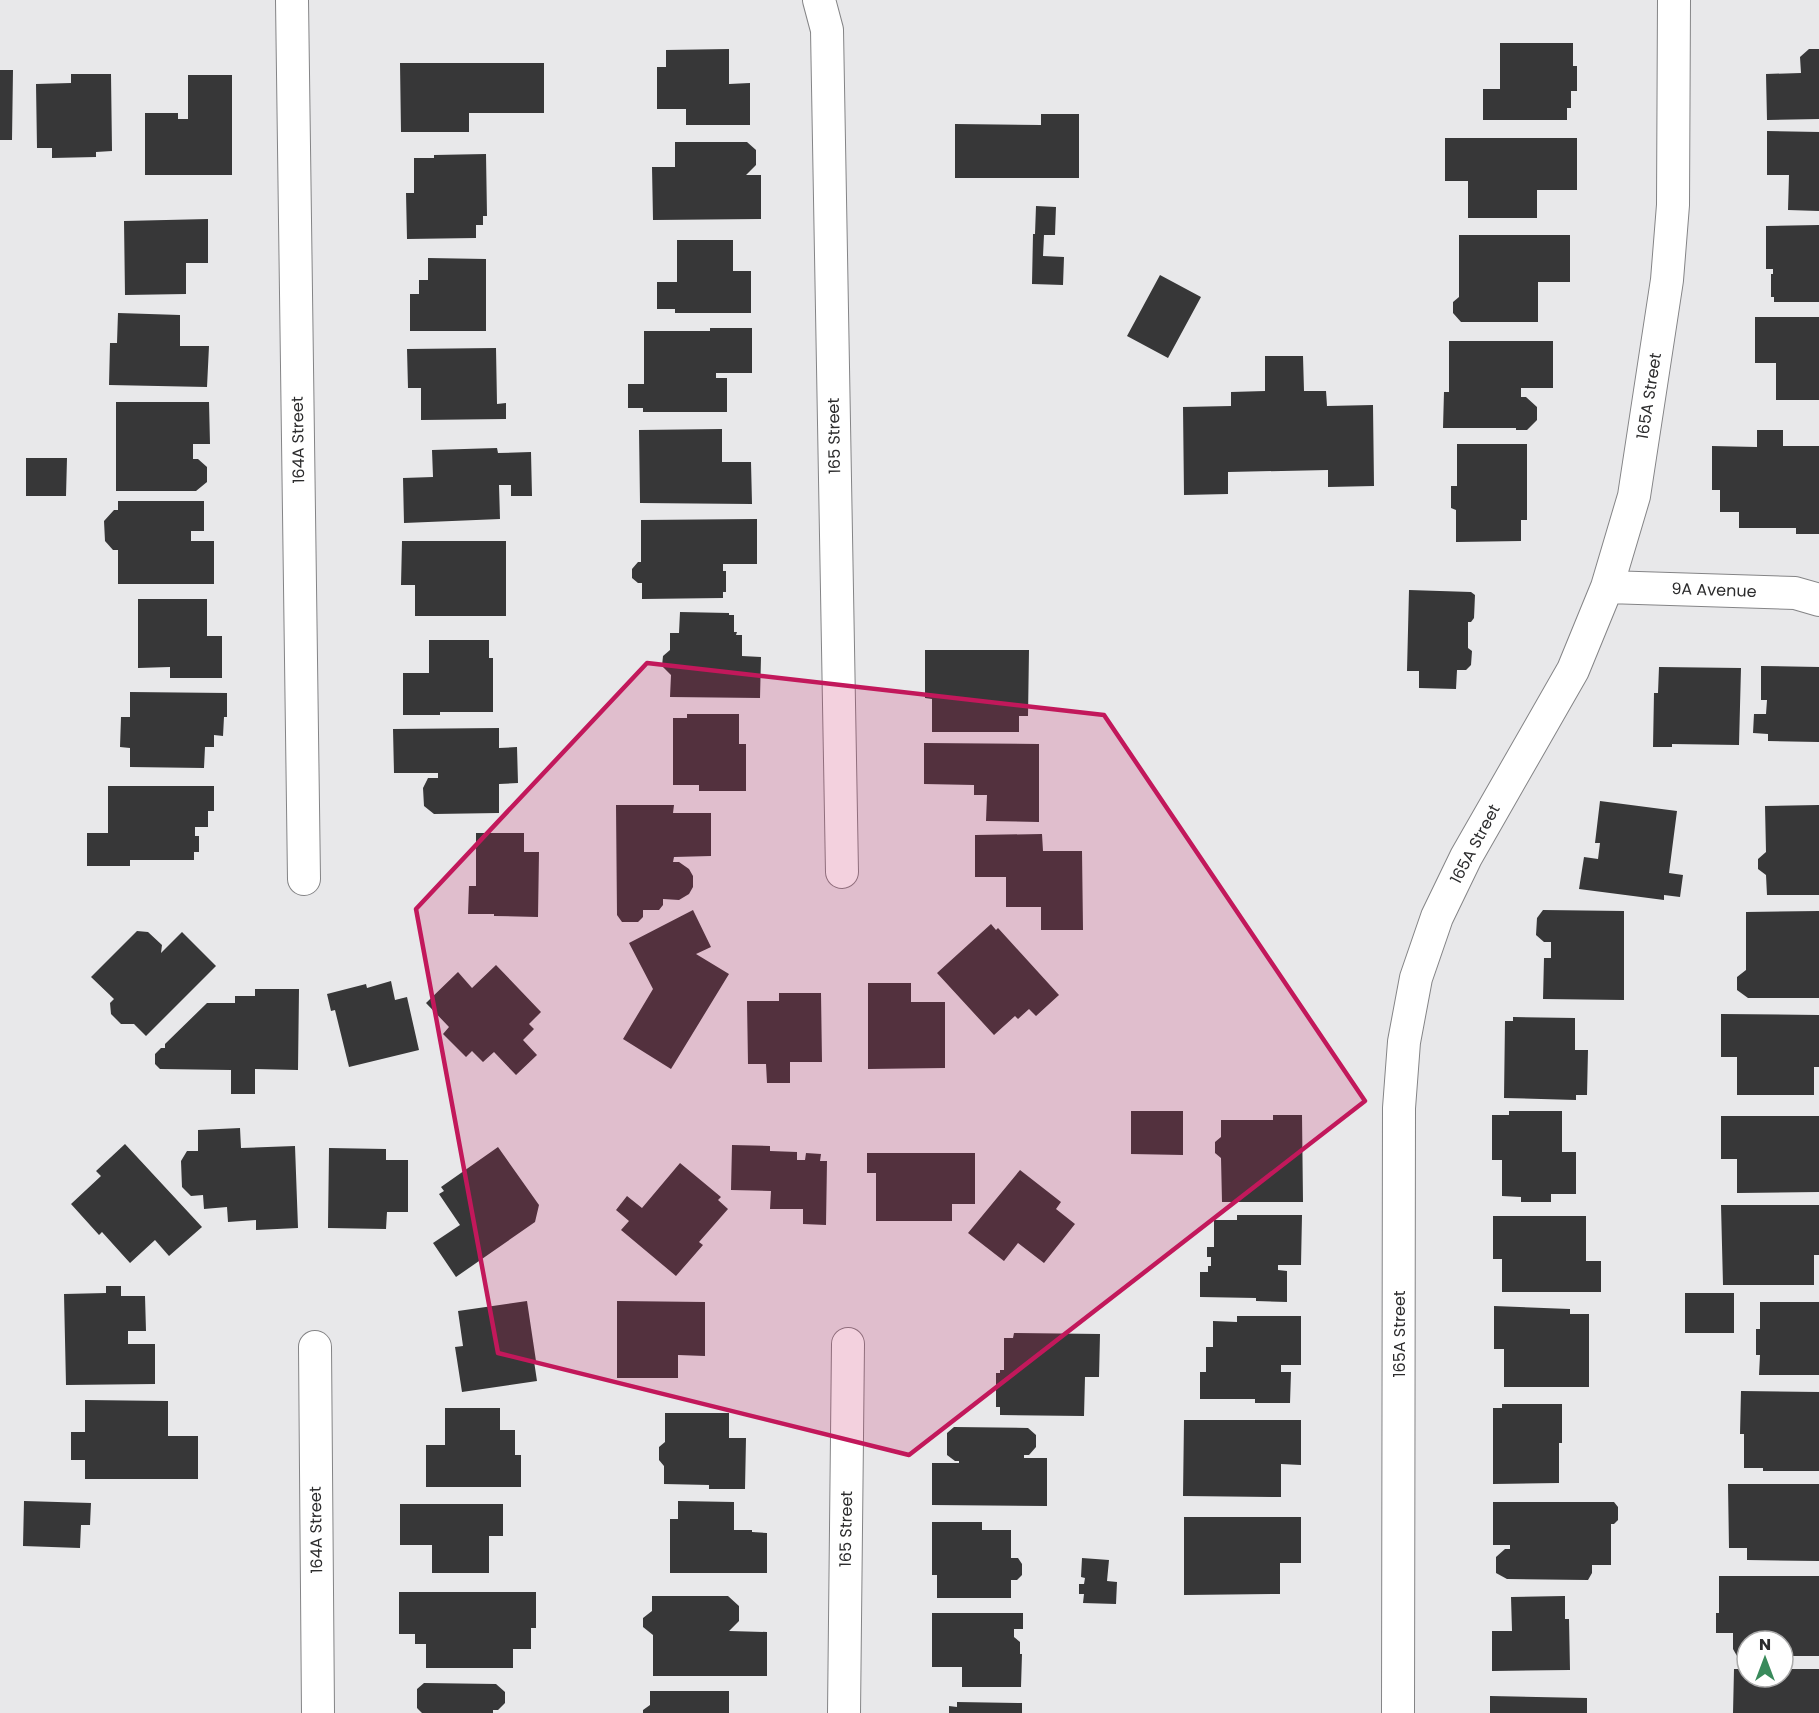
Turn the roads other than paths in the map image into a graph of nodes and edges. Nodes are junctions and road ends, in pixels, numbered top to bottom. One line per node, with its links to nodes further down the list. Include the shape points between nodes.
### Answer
1 (292, 0): 7 (street, 164A Street)
2 (819, 0): 6 (street, 165 Street, via 827,30)
3 (1674, 0): 4 (street, 165A Street, via 1673,205 1667,280 1634,496)
4 (1607, 587): 5 (street, 9A Avenue, via 1795,593); 12 (street, 165A Street, via 1573,670 1466,858 1437,917 1416,978 1404,1042 1399,1108)
5 (1819, 600)
6 (842, 872)
7 (304, 879)
8 (848, 1344): 11 (street, 165 Street)
9 (315, 1347): 10 (street, 164A Street)
10 (318, 1713)
11 (844, 1713)
12 (1398, 1713)

